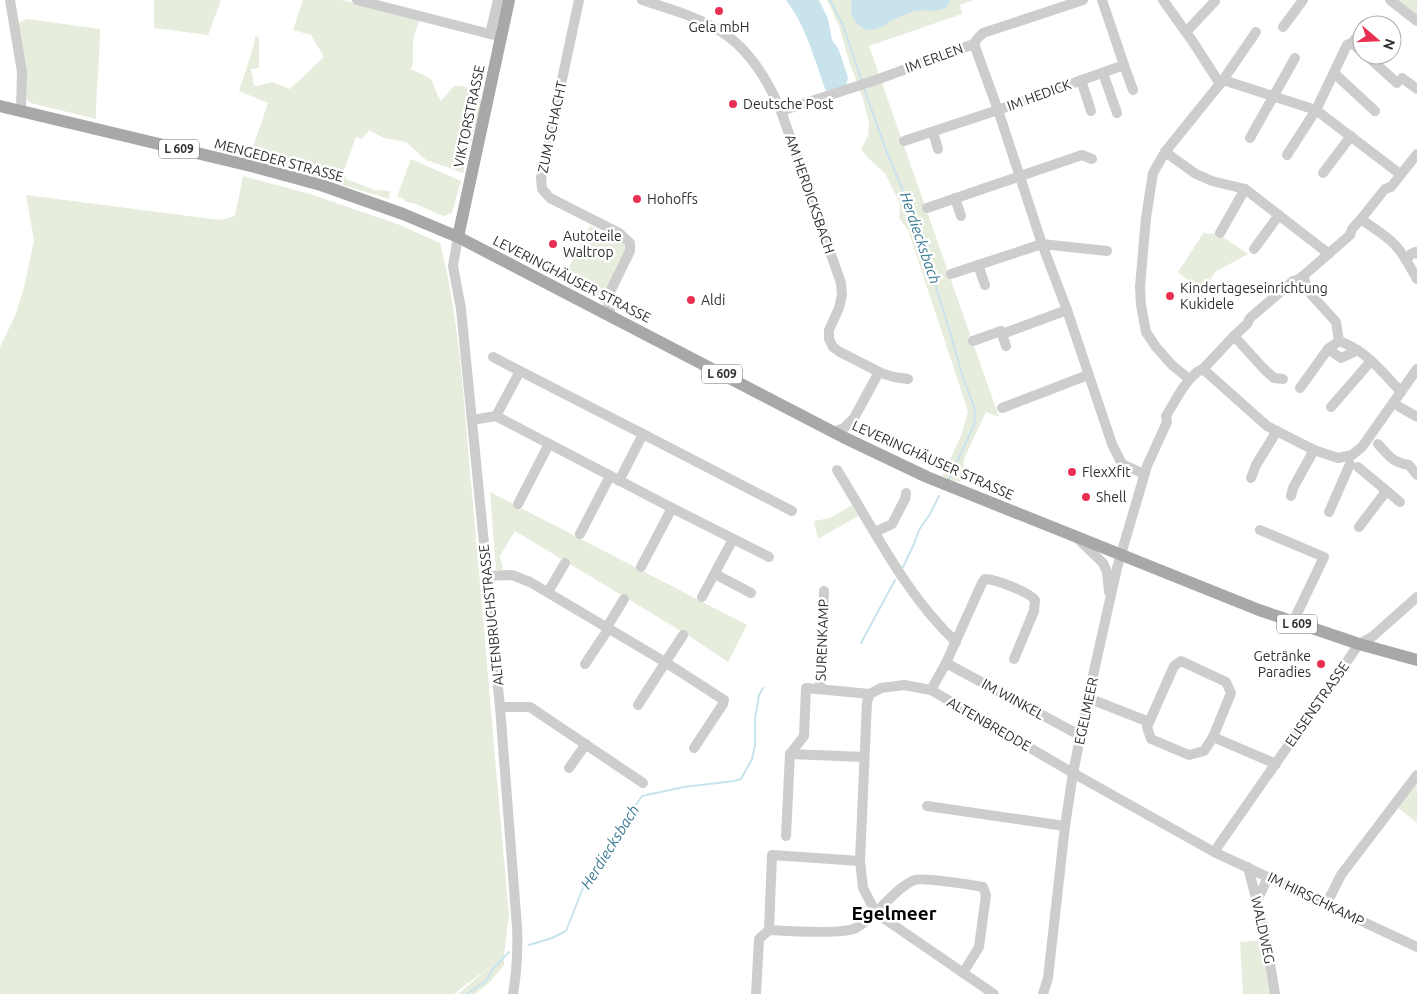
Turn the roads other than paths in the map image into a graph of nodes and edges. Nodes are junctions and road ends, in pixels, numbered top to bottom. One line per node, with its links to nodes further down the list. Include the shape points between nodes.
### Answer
1 (10, 0): 31 (street, via 22,72)
2 (357, 0): 17 (street)
3 (498, 0): 17 (street)
4 (510, 0): 17 (main road, VIKTORSTRASSE)
5 (579, 0): 69 (street, ZUM SCHACHT, via 541,178 542,190 550,198 619,233 630,243 630,251)
6 (642, 0): 34 (street, AM HERDICKSBACH, via 715,28 736,44 754,62)
7 (1083, 0): 19 (street, IM ERLEN, via 983,33)
8 (1102, 0): 21 (street)
9 (1163, 0): 15 (street)
10 (1214, 0): 15 (street)
11 (1303, 0): 14 (street)
12 (1390, 0): 13 (street)
13 (1417, 21)
14 (1283, 27)
15 (1186, 32): 26 (street)
16 (1256, 32): 26 (street)
17 (496, 35): 57 (main road, VIKTORSTRASSE)
18 (1352, 43): 24 (street, via 1347,45)
19 (974, 44): 32 (street); 34 (street, IM ERLEN)
20 (1296, 58): 29 (street)
21 (1124, 65): 23 (street, IM HEDICK); 28 (street)
22 (1380, 65): 27 (street)
23 (1103, 73): 25 (street, IM HEDICK); 37 (street)
24 (1334, 74): 33 (street); 36 (street)
25 (1080, 80): 32 (street, IM HEDICK); 35 (street, IM HEDICK)
26 (1222, 82): 29 (street); 43 (street)
27 (1417, 89)
28 (1133, 90)
29 (1275, 96): 33 (street); 40 (street)
30 (0, 106): 31 (main road, MENGEDER STRASSE / L 609)
31 (21, 110): 57 (main road, MENGEDER STRASSE / L 609, via 321,185)
32 (998, 110): 38 (street, IM HEDICK); 49 (street)
33 (1316, 110): 39 (street); 45 (street)
34 (781, 111): 85 (street, AM HERDICKSBACH, via 841,284 842,295 829,330 829,340 840,352)
35 (1091, 111)
36 (1375, 111)
37 (1117, 113)
38 (933, 132): 41 (street, IM HEDICK); 42 (street)
39 (1350, 136): 47 (street); 48 (street)
40 (1250, 138)
41 (904, 141)
42 (938, 149)
43 (1164, 152): 50 (street, via 1196,174); 88 (street, via 1153,173 1146,218 1141,305 1146,332 1172,365)
44 (1417, 154): 48 (street)
45 (1287, 155)
46 (1092, 159): 49 (street, via 1082,155)
47 (1323, 173)
48 (1400, 174): 55 (street)
49 (1020, 177): 51 (street); 58 (street)
50 (1245, 189): 53 (street); 56 (street)
51 (956, 198): 52 (street); 54 (street)
52 (927, 208)
53 (1278, 215): 59 (street); 62 (street)
54 (961, 216)
55 (1361, 219): 62 (street, via 1350,235); 63 (street, via 1400,248)
56 (1220, 233)
57 (458, 237): 70 (main road, LEVERINGHÄUSER STRASSE / L 609); 98 (street, ALTENBRUCHSTRASSE, via 453,266 461,309)
58 (1042, 244): 60 (street); 64 (street); 71 (street)
59 (1254, 249)
60 (1107, 251)
61 (1416, 252): 63 (street)
62 (1329, 254): 66 (street)
63 (1406, 260): 67 (street)
64 (978, 265): 65 (street); 68 (street)
65 (951, 274)
66 (1303, 276): 74 (street, via 1256,312); 76 (street, via 1309,292 1336,322)
67 (1417, 279)
68 (984, 285)
69 (610, 292): 70 (street); 72 (street, ZUM SCHACHT)
70 (590, 305): 72 (main road, LEVERINGHÄUSER STRASSE / L 609)
71 (1067, 310): 73 (street); 86 (street)
72 (611, 316): 100 (main road, LEVERINGHÄUSER STRASSE / L 609)
73 (1002, 334): 75 (street, via 1001,331); 77 (street)
74 (1234, 336): 82 (street); 89 (street, via 1274,378)
75 (973, 341)
76 (1339, 341): 78 (street); 79 (street)
77 (1006, 346)
78 (1328, 349): 79 (street, via 1341,358); 90 (street)
79 (1358, 350): 81 (street)
80 (493, 357): 84 (street)
81 (1371, 361): 91 (street); 94 (street)
82 (1203, 369): 88 (street); 99 (street, via 1266,426)
83 (1417, 369): 91 (street)
84 (520, 371): 95 (street); 101 (street)
85 (879, 372): 87 (street, AM HERDICKSBACH); 97 (street)
86 (1088, 375): 93 (street); 107 (street, via 1122,464)
87 (908, 379)
88 (1189, 379): 107 (street, EGELMEER, via 1166,416 1167,422)
89 (1283, 379)
90 (1300, 388)
91 (1401, 392): 92 (street)
92 (1393, 403): 96 (street); 105 (street, via 1362,447 1352,454 1338,458)
93 (1002, 408)
94 (1331, 408)
95 (496, 416): 98 (street); 102 (street)
96 (1417, 417)
97 (854, 418): 100 (street); 104 (street, via 854,438)
98 (472, 420): 130 (street, ALTENBRUCHSTRASSE)
99 (1277, 431): 105 (street); 110 (street)
100 (834, 432): 104 (main road, LEVERINGHÄUSER STRASSE / L 609)
101 (643, 434): 109 (street); 117 (street)
102 (549, 444): 109 (street); 115 (street)
103 (1378, 444): 108 (street, via 1392,459 1408,465)
104 (863, 446): 123 (main road, LEVERINGHÄUSER STRASSE / L 609, via 926,477)
105 (1314, 450): 113 (street)
106 (838, 470): 121 (street)
107 (1144, 474): 125 (street, EGELMEER)
108 (1417, 475)
109 (614, 478): 116 (street); 122 (street)
110 (1251, 478)
111 (1384, 490): 114 (street); 118 (street, via 1354,466); 119 (street)
112 (906, 493): 121 (street, via 892,524)
113 (1291, 496)
114 (1400, 502)
115 (518, 504)
116 (672, 508): 124 (street); 128 (street)
117 (792, 511)
118 (1329, 512)
119 (1359, 527)
120 (1260, 530): 138 (street, via 1324,557)
121 (875, 532): 141 (street, via 896,569 940,627)
122 (580, 534)
123 (1077, 538): 125 (main road, LEVERINGHÄUSER STRASSE / L 609); 136 (street, EGELMEER, via 1103,563)
124 (733, 539): 126 (street); 129 (street)
125 (1122, 555): 136 (street, EGELMEER); 138 (main road, LEVERINGHÄUSER STRASSE / L 609)
126 (769, 557)
127 (565, 563): 132 (street)
128 (641, 567)
129 (715, 574): 133 (street); 134 (street)
130 (488, 576): 132 (street, via 512,575); 153 (street, ALTENBRUCHSTRASSE)
131 (824, 591): 148 (street, SURENKAMP)
132 (548, 592): 139 (street)
133 (751, 593)
134 (702, 597)
135 (1417, 597): 142 (street, via 1372,637)
136 (1110, 598): 151 (street, EGELMEER)
137 (624, 599): 139 (street)
138 (1293, 622): 142 (main road, LEVERINGHÄUSER STRASSE / L 609)
139 (608, 628): 145 (street); 147 (street)
140 (683, 635): 145 (street)
141 (956, 642): 143 (street, ALTENBREDDE, via 983,580 993,580 1035,600 1034,611); 146 (street, ALTENBREDDE)
142 (1358, 644): 144 (main road, LEVERINGHÄUSER STRASSE / L 609); 161 (street, ELISENSTRASSE)
143 (1014, 659)
144 (1417, 660)
145 (665, 662): 152 (street); 158 (street, via 724,700)
146 (946, 662): 149 (street, ALTENBREDDE); 155 (street, IM WINKEL)
147 (585, 664)
148 (820, 689): 150 (street, SURENKAMP); 159 (street, SURENKAMP, via 806,688 804,736)
149 (931, 690): 150 (street, SURENKAMP, via 904,685 881,688); 163 (street, ALTENBREDDE)
150 (870, 694): 160 (street)
151 (1088, 698): 154 (street); 155 (street, EGELMEER)
152 (638, 705)
153 (500, 707): 157 (street, via 530,707); 179 (street, ALTENBRUCHSTRASSE, via 517,927 518,954)
154 (1149, 722): 156 (street, via 1151,738 1189,755 1204,751); 156 (street, via 1174,666 1181,661 1226,682 1231,693)
155 (1081, 736): 163 (street, EGELMEER)
156 (1213, 737): 161 (street)
157 (586, 744): 162 (street); 165 (street)
158 (694, 748)
159 (790, 754): 160 (street); 168 (street)
160 (864, 757): 170 (street)
161 (1276, 764): 169 (street, ELISENSTRASSE)
162 (569, 768)
163 (1073, 773): 167 (street, EGELMEER); 169 (street, ALTENBREDDE)
164 (1417, 776): 174 (street, via 1341,875)
165 (642, 783)
166 (927, 806): 167 (street)
167 (1066, 826): 182 (street, EGELMEER, via 1048,978)
168 (786, 836)
169 (1214, 852): 171 (street, IM HIRSCHKAMP)
170 (860, 861): 175 (street, via 863,888); 176 (street, via 772,855)
171 (1248, 867): 172 (street, IM HIRSCHKAMP); 173 (street, WALDWEG)
172 (1268, 877): 173 (street); 174 (street, IM HIRSCHKAMP)
173 (1257, 901): 183 (street, WALDWEG)
174 (1326, 905): 177 (street, IM HIRSCHKAMP)
175 (876, 913): 176 (street, via 855,929); 178 (street); 178 (street, via 905,884 917,879 983,886 986,896 979,947)
176 (768, 930): 180 (street, via 758,939)
177 (1417, 947)
178 (963, 973): 181 (street)
179 (513, 994)
180 (756, 994)
181 (994, 994)
182 (1043, 994)
183 (1276, 994)

